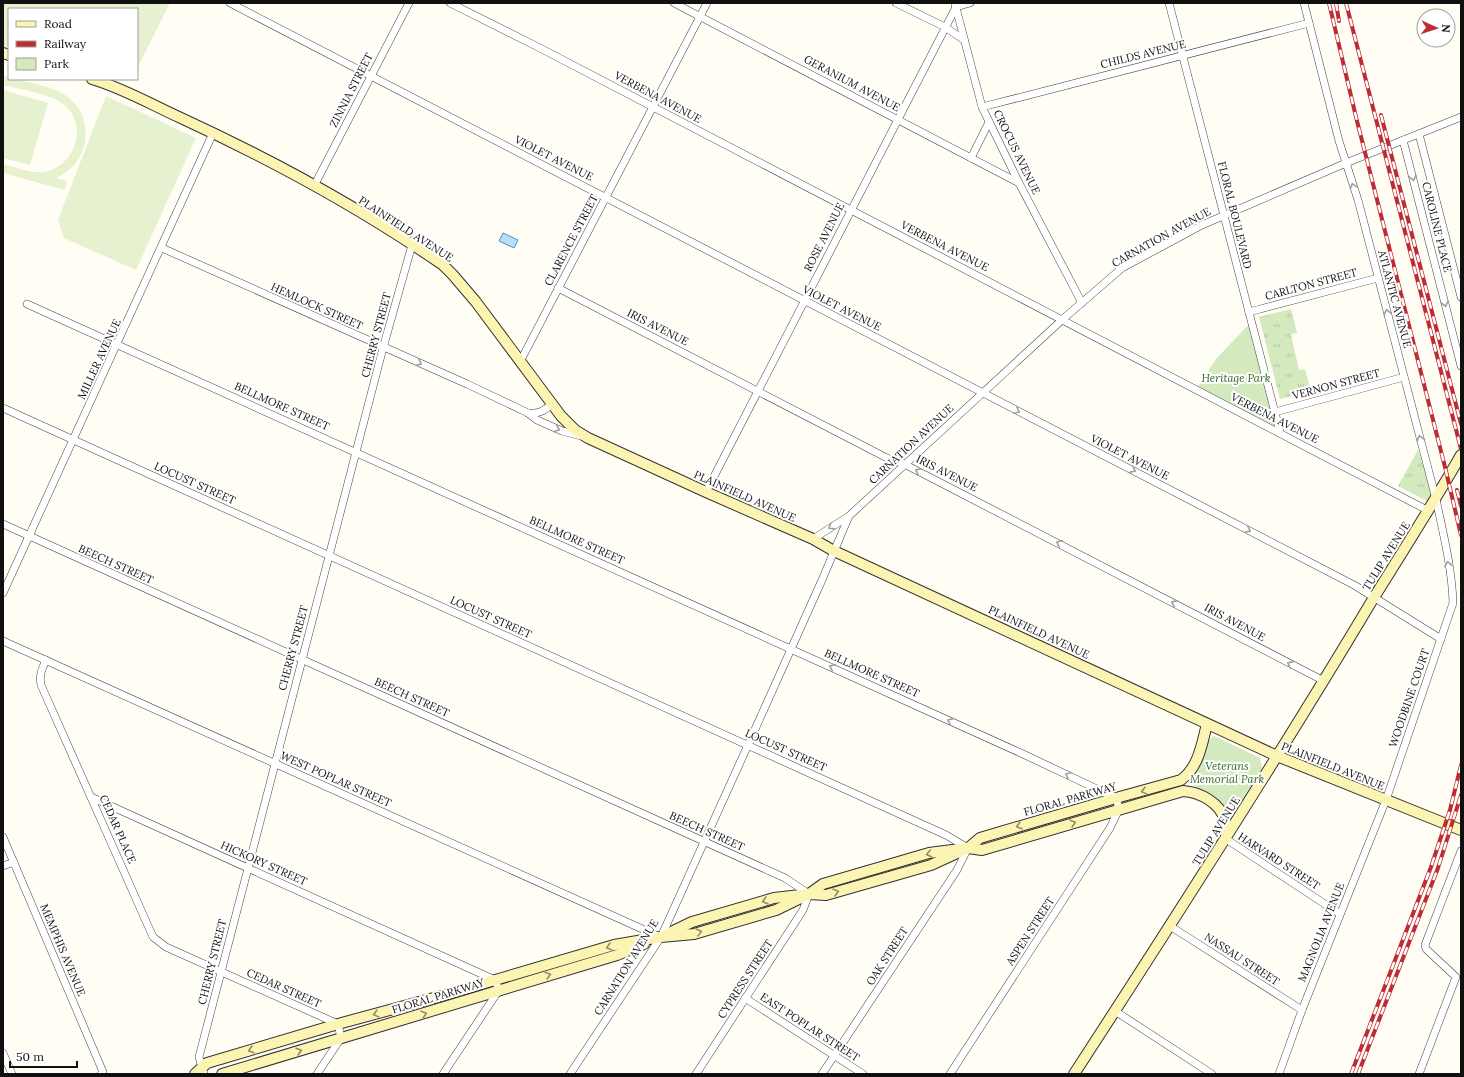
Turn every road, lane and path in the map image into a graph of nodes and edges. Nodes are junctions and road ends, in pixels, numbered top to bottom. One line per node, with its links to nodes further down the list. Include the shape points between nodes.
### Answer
1 (230, 3): 16 (street, VIOLET AVENUE)
2 (408, 3): 16 (street, ZINNIA STREET)
3 (450, 3): 18 (street, VERBENA AVENUE)
4 (674, 3): 11 (street, GERANIUM AVENUE)
5 (707, 3): 11 (street, CLARENCE STREET)
6 (896, 3): 13 (street)
7 (970, 3): 10 (street)
8 (1169, 3): 15 (street, FLORAL BOULEVARD)
9 (1304, 3): 12 (street, ATLANTIC AVENUE)
10 (955, 5): 13 (street, ROSE AVENUE); 14 (street, CROCUS AVENUE)
11 (700, 16): 18 (street, CLARENCE STREET); 21 (street, GERANIUM AVENUE)
12 (1309, 23): 15 (street, CHILDS AVENUE); 27 (street, ATLANTIC AVENUE)
13 (945, 27): 14 (street); 21 (street, ROSE AVENUE)
14 (964, 40): 19 (street, CROCUS AVENUE)
15 (1183, 55): 19 (street, CHILDS AVENUE); 32 (street, FLORAL BOULEVARD)
16 (371, 76): 29 (street, ZINNIA STREET); 30 (street, VIOLET AVENUE)
17 (94, 80): 23 (main road, PLAINFIELD AVENUE)
18 (653, 106): 30 (street, CLARENCE STREET); 31 (street, VERBENA AVENUE)
19 (982, 107): 22 (street, CROCUS AVENUE)
20 (1461, 117): 24 (street, CARNATION AVENUE)
21 (897, 120): 26 (street, GERANIUM AVENUE); 31 (street, ROSE AVENUE)
22 (989, 122): 26 (street); 28 (street, CROCUS AVENUE)
23 (213, 133): 29 (main road, PLAINFIELD AVENUE); 34 (street, MILLER AVENUE)
24 (1419, 134): 25 (street, CARNATION AVENUE); 37 (street)
25 (1403, 140): 27 (street, CARNATION AVENUE); 46 (street, CAROLINE PLACE, one-way to 46)
26 (971, 158): 28 (street, GERANIUM AVENUE)
27 (1346, 163): 32 (street, CARNATION AVENUE); 35 (street, ATLANTIC AVENUE, one-way to 27)
28 (1019, 183): 39 (street, CROCUS AVENUE)
29 (314, 186): 33 (main road, PLAINFIELD AVENUE)
30 (606, 197): 36 (street, CLARENCE STREET); 38 (street, VIOLET AVENUE)
31 (850, 210): 38 (street, ROSE AVENUE); 42 (street, VERBENA AVENUE)
32 (1224, 216): 39 (street, CARNATION AVENUE, via 1122,268); 41 (street, FLORAL BOULEVARD)
33 (412, 245): 44 (street, CHERRY STREET); 45 (main road, PLAINFIELD AVENUE, via 454,275)
34 (162, 248): 43 (street, MILLER AVENUE); 44 (street, HEMLOCK STREET)
35 (1378, 278): 41 (street, CARLTON STREET); 47 (street, ATLANTIC AVENUE, one-way to 35)
36 (558, 288): 45 (street, CLARENCE STREET); 48 (street, IRIS AVENUE)
37 (1461, 297)
38 (804, 301): 48 (street, ROSE AVENUE); 49 (street, VIOLET AVENUE)
39 (1082, 303): 42 (street, CARNATION AVENUE)
40 (27, 304): 43 (street, BELLMORE STREET)
41 (1249, 312): 52 (street, FLORAL BOULEVARD)
42 (1063, 319): 49 (street, CARNATION AVENUE); 54 (street, VERBENA AVENUE)
43 (117, 344): 56 (street, MILLER AVENUE); 57 (street, BELLMORE STREET)
44 (383, 348): 53 (street, HEMLOCK STREET, one-way to 53); 57 (street, CHERRY STREET)
45 (521, 360): 50 (main road, PLAINFIELD AVENUE)
46 (1461, 366)
47 (1404, 377): 52 (street, VERNON STREET); 61 (street, ATLANTIC AVENUE, one-way to 47)
48 (757, 391): 59 (street, IRIS AVENUE, via 887,458); 60 (street, ROSE AVENUE)
49 (982, 393): 59 (street, CARNATION AVENUE); 70 (street, VIOLET AVENUE, one-way to 70, via 1354,585)
50 (552, 404): 53 (street, via 537,414); 55 (main road, PLAINFIELD AVENUE, via 568,424)
51 (3, 408): 56 (street, LOCUST STREET)
52 (1275, 412): 54 (street, FLORAL BOULEVARD)
53 (528, 413): 55 (street, HEMLOCK STREET, one-way to 55, via 562,431)
54 (1280, 432): 62 (street, VERBENA AVENUE)
55 (588, 438): 60 (main road, PLAINFIELD AVENUE)
56 (74, 440): 65 (street, MILLER AVENUE); 68 (street, LOCUST STREET)
57 (356, 452): 68 (street, CHERRY STREET); 75 (street, BELLMORE STREET)
58 (1461, 455): 61 (main road, TULIP AVENUE)
59 (904, 464): 63 (street, CARNATION AVENUE); 78 (street, IRIS AVENUE, one-way to 59)
60 (706, 492): 66 (main road, PLAINFIELD AVENUE)
61 (1436, 499): 62 (main road, TULIP AVENUE); 72 (street, ATLANTIC AVENUE, one-way to 61, via 1443,528)
62 (1429, 511): 70 (main road, TULIP AVENUE)
63 (849, 516): 66 (street, CARNATION AVENUE, one-way to 66); 67 (street, CARNATION AVENUE)
64 (3, 524): 65 (street, BEECH STREET)
65 (29, 536): 69 (street, MILLER AVENUE); 77 (street, BEECH STREET)
66 (813, 539): 67 (main road, PLAINFIELD AVENUE)
67 (834, 551): 75 (street, CARNATION AVENUE); 79 (main road, PLAINFIELD AVENUE)
68 (329, 556): 77 (street, CHERRY STREET); 80 (street, LOCUST STREET)
69 (3, 593)
70 (1374, 598): 73 (street, VIOLET AVENUE); 78 (main road, TULIP AVENUE)
71 (1461, 601): 72 (street)
72 (1453, 603): 73 (street, WOODBINE COURT)
73 (1440, 638): 86 (street, WOODBINE COURT)
74 (3, 641): 76 (street, WEST POPLAR STREET)
75 (790, 649): 80 (street, CARNATION AVENUE); 85 (street, BELLMORE STREET, one-way to 75)
76 (46, 660): 82 (street, WEST POPLAR STREET); 84 (street, CEDAR PLACE, via 40,680)
77 (302, 660): 82 (street, CHERRY STREET); 93 (street, BEECH STREET)
78 (1324, 682): 81 (main road, TULIP AVENUE)
79 (1207, 724): 81 (main road, PLAINFIELD AVENUE); 83 (main road, via 1196,763)
80 (748, 745): 93 (street, CARNATION AVENUE); 94 (street, LOCUST STREET, via 946,835)
81 (1277, 756): 86 (main road, PLAINFIELD AVENUE); 92 (main road, TULIP AVENUE)
82 (275, 763): 98 (street, CHERRY STREET); 106 (street, WEST POPLAR STREET)
83 (1182, 786): 85 (main road, FLORAL PARKWAY, one-way to 85); 87 (main road, FLORAL PARKWAY); 92 (main road, via 1208,799 1219,809 1225,820)
84 (91, 797): 98 (street, HICKORY STREET); 110 (street, CEDAR PLACE, via 153,937 166,947)
85 (1116, 798): 87 (street); 88 (main road, FLORAL PARKWAY)
86 (1386, 800): 89 (main road, PLAINFIELD AVENUE); 103 (street, MAGNOLIA AVENUE)
87 (1120, 809): 90 (main road, FLORAL PARKWAY, one-way to 87); 132 (street, ASPEN STREET)
88 (1034, 822): 90 (main road); 94 (main road, FLORAL PARKWAY, one-way to 94, via 980,838)
89 (1461, 830)
90 (1037, 833): 94 (main road, FLORAL PARKWAY, via 982,850)
91 (3, 837): 96 (street, MEMPHIS AVENUE)
92 (1226, 839): 103 (street, HARVARD STREET); 105 (main road, TULIP AVENUE)
93 (704, 842): 101 (street, BEECH STREET, via 785,878); 106 (street, CARNATION AVENUE)
94 (968, 848): 99 (main road, FLORAL PARKWAY, one-way to 99, via 929,853); 100 (main road, FLORAL PARKWAY, via 931,864); 121 (street, OAK STREET, via 957,870)
95 (1461, 851): 136 (street, via 1425,945 1426,949 1456,977)
96 (14, 862): 97 (street); 123 (street, MEMPHIS AVENUE)
97 (3, 866)
98 (248, 868): 107 (street, HICKORY STREET); 110 (street, CHERRY STREET)
99 (875, 869): 100 (main road); 101 (main road, FLORAL PARKWAY, via 823,884)
100 (878, 880): 101 (main road, FLORAL PARKWAY, one-way to 100, via 826,895)
101 (809, 894): 102 (main road, FLORAL PARKWAY, one-way to 102, via 774,898); 104 (main road, FLORAL PARKWAY, via 776,910); 113 (street, CYPRESS STREET, via 803,910)
102 (736, 910): 104 (main road); 106 (main road, FLORAL PARKWAY, via 692,922)
103 (1340, 914): 115 (street, MAGNOLIA AVENUE)
104 (738, 921): 106 (main road, FLORAL PARKWAY, one-way to 104, via 694,934)
105 (1170, 926): 115 (street, NASSAU STREET); 116 (main road, TULIP AVENUE)
106 (661, 937): 108 (main road, FLORAL PARKWAY, one-way to 108, via 614,945); 109 (main road, FLORAL PARKWAY, via 617,955); 128 (street, CARNATION AVENUE)
107 (428, 949): 111 (street, FLORAL PARKWAY)
108 (565, 959): 109 (main road); 111 (main road, FLORAL PARKWAY)
109 (568, 970): 112 (main road, FLORAL PARKWAY, one-way to 109)
110 (221, 972): 118 (street, CEDAR STREET); 122 (street, CHERRY STREET, via 198,1058)
111 (495, 980): 112 (street); 114 (main road, FLORAL PARKWAY)
112 (499, 990): 117 (main road, FLORAL PARKWAY, one-way to 112); 127 (street)
113 (745, 998): 121 (street, EAST POPLAR STREET); 129 (street, CYPRESS STREET)
114 (403, 1006): 117 (main road); 118 (main road, FLORAL PARKWAY, one-way to 118)
115 (1302, 1010): 135 (street, MAGNOLIA AVENUE)
116 (1115, 1011): 133 (main road, TULIP AVENUE); 134 (street)
117 (406, 1019): 119 (main road, FLORAL PARKWAY)
118 (338, 1024): 119 (street); 122 (main road, FLORAL PARKWAY, one-way to 122, via 208,1063)
119 (341, 1038): 125 (main road, FLORAL PARKWAY, one-way to 119); 126 (street)
120 (3, 1053): 124 (street)
121 (834, 1056): 130 (street, OAK STREET); 131 (street, EAST POPLAR STREET)
122 (200, 1072)
123 (102, 1073)
124 (12, 1074)
125 (222, 1074)
126 (317, 1074)
127 (443, 1074)
128 (570, 1074)
129 (696, 1074)
130 (822, 1074)
131 (863, 1074)
132 (950, 1074)
133 (1074, 1074)
134 (1212, 1074)
135 (1279, 1074)
136 (1419, 1074)

